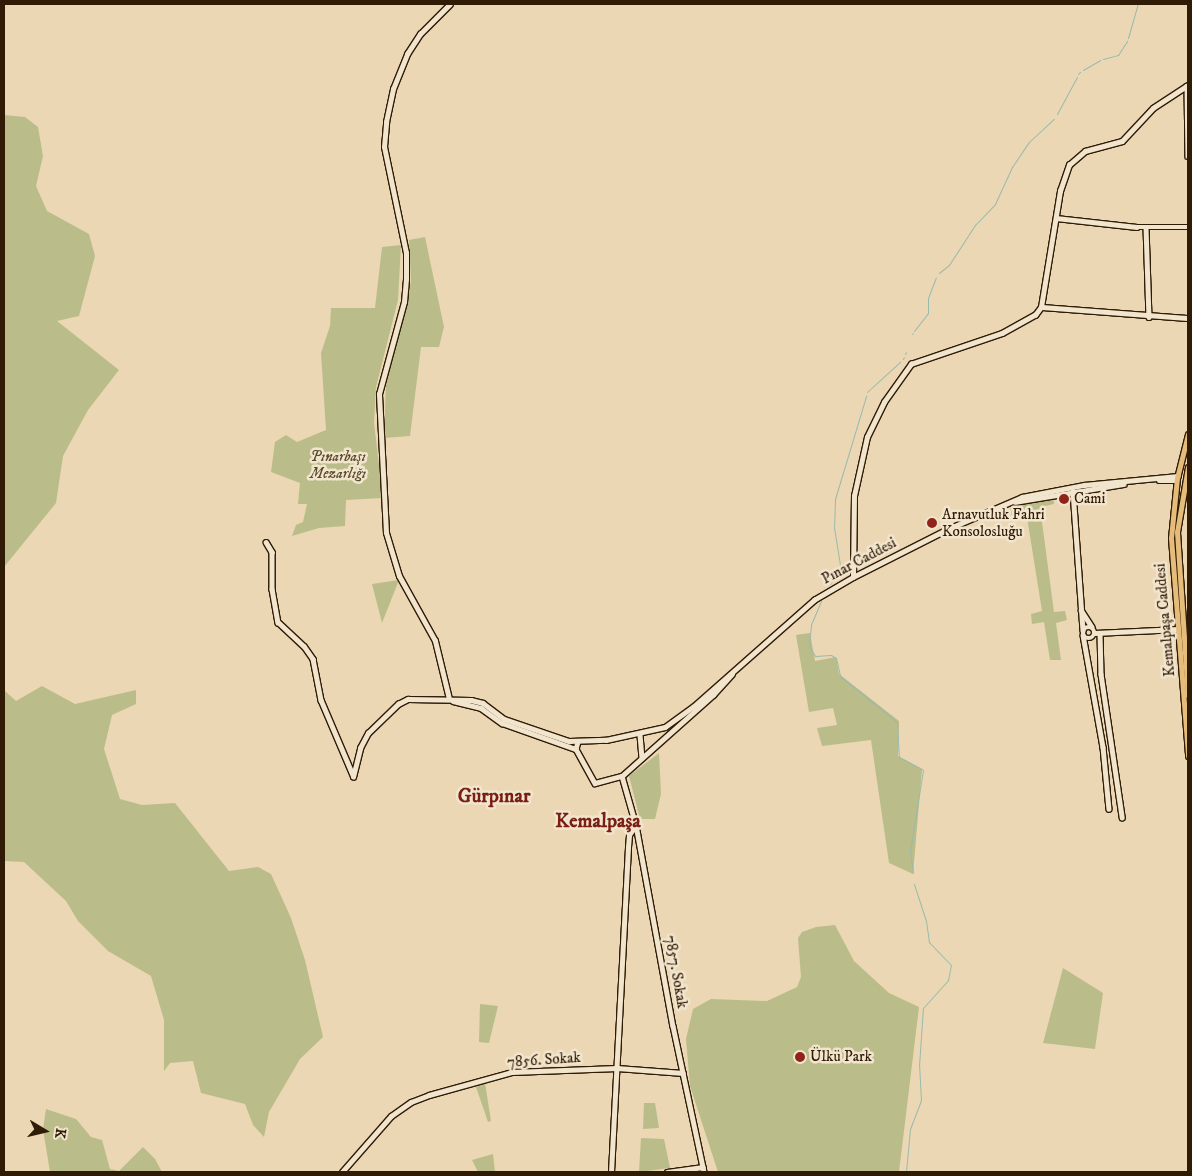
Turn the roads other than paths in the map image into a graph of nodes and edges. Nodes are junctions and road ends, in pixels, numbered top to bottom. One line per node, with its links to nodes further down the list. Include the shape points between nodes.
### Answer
1 (450, 4): 27 (street, via 420,34 407,54 393,89 386,122 384,147 406,253 406,279 404,302 379,394 386,532 399,576 435,641)
2 (1188, 85): 3 (street); 4 (street, via 1153,108 1122,141 1085,151 1073,159 1063,178)
3 (1188, 156)
4 (1056, 218): 5 (street); 7 (street)
5 (1146, 227): 6 (street); 8 (street)
6 (1188, 227)
7 (1041, 307): 8 (street); 18 (street, via 1035,315 1002,333 912,364 884,402 867,437 854,496)
8 (1149, 317): 9 (street)
9 (1188, 318)
10 (1188, 434): 13 (main road, Kemalpaşa Caddesi)
11 (1188, 467): 12 (main road, Kemalpaşa Caddesi)
12 (1188, 477): 13 (main road); 14 (main road, Kemalpaşa Caddesi)
13 (1178, 479): 14 (main road); 15 (street, Pınar Caddesi); 16 (street, Pınar Caddesi, via 1084,484); 21 (main road, Kemalpaşa Caddesi, via 1171,538)
14 (1186, 484): 26 (main road, Kemalpaşa Caddesi, via 1177,532)
15 (1073, 491): 16 (street, Pınar Caddesi); 19 (street)
16 (1004, 504): 18 (street, Pınar Caddesi)
17 (266, 542): 27 (street, via 272,552 272,589 278,622 313,659 321,700 353,777 360,748 368,733 398,704 408,699)
18 (853, 577): 28 (street, Pınar Caddesi, via 814,600)
19 (1081, 609): 20 (street); 22 (street)
20 (1092, 628): 22 (street); 23 (street)
21 (1178, 630): 23 (street); 35 (main road, Kemalpaşa Caddesi)
22 (1083, 633): 24 (street); 25 (street)
23 (1098, 633): 24 (street); 31 (street)
24 (1092, 638): 25 (street)
25 (1086, 649): 32 (street)
26 (1188, 696)
27 (449, 699): 30 (street, via 483,703 504,719); 33 (street, via 481,708 502,723)
28 (677, 723): 29 (street); 34 (street, Pınar Caddesi)
29 (642, 734): 30 (street); 34 (street); 36 (street)
30 (578, 742): 33 (street)
31 (1113, 746): 32 (street); 39 (street)
32 (1103, 747): 38 (street)
33 (576, 749): 37 (street, Pınar Caddesi, via 595,783)
34 (648, 753): 36 (street, Pınar Caddesi)
35 (1188, 756)
36 (642, 758): 37 (street, Pınar Caddesi)
37 (622, 776): 40 (street, 7857. Sokak)
38 (1109, 809)
39 (1122, 817)
40 (636, 825): 41 (street, via 629,835 628,847); 42 (street, 7857. Sokak)
41 (617, 1068): 42 (street, 7856. Sokak); 44 (street, 7856. Sokak, via 512,1072 411,1102 378,1129); 45 (street)
42 (683, 1073): 43 (street, 7857. Sokak)
43 (704, 1170): 46 (street)
44 (342, 1172)
45 (611, 1172)
46 (667, 1172)

